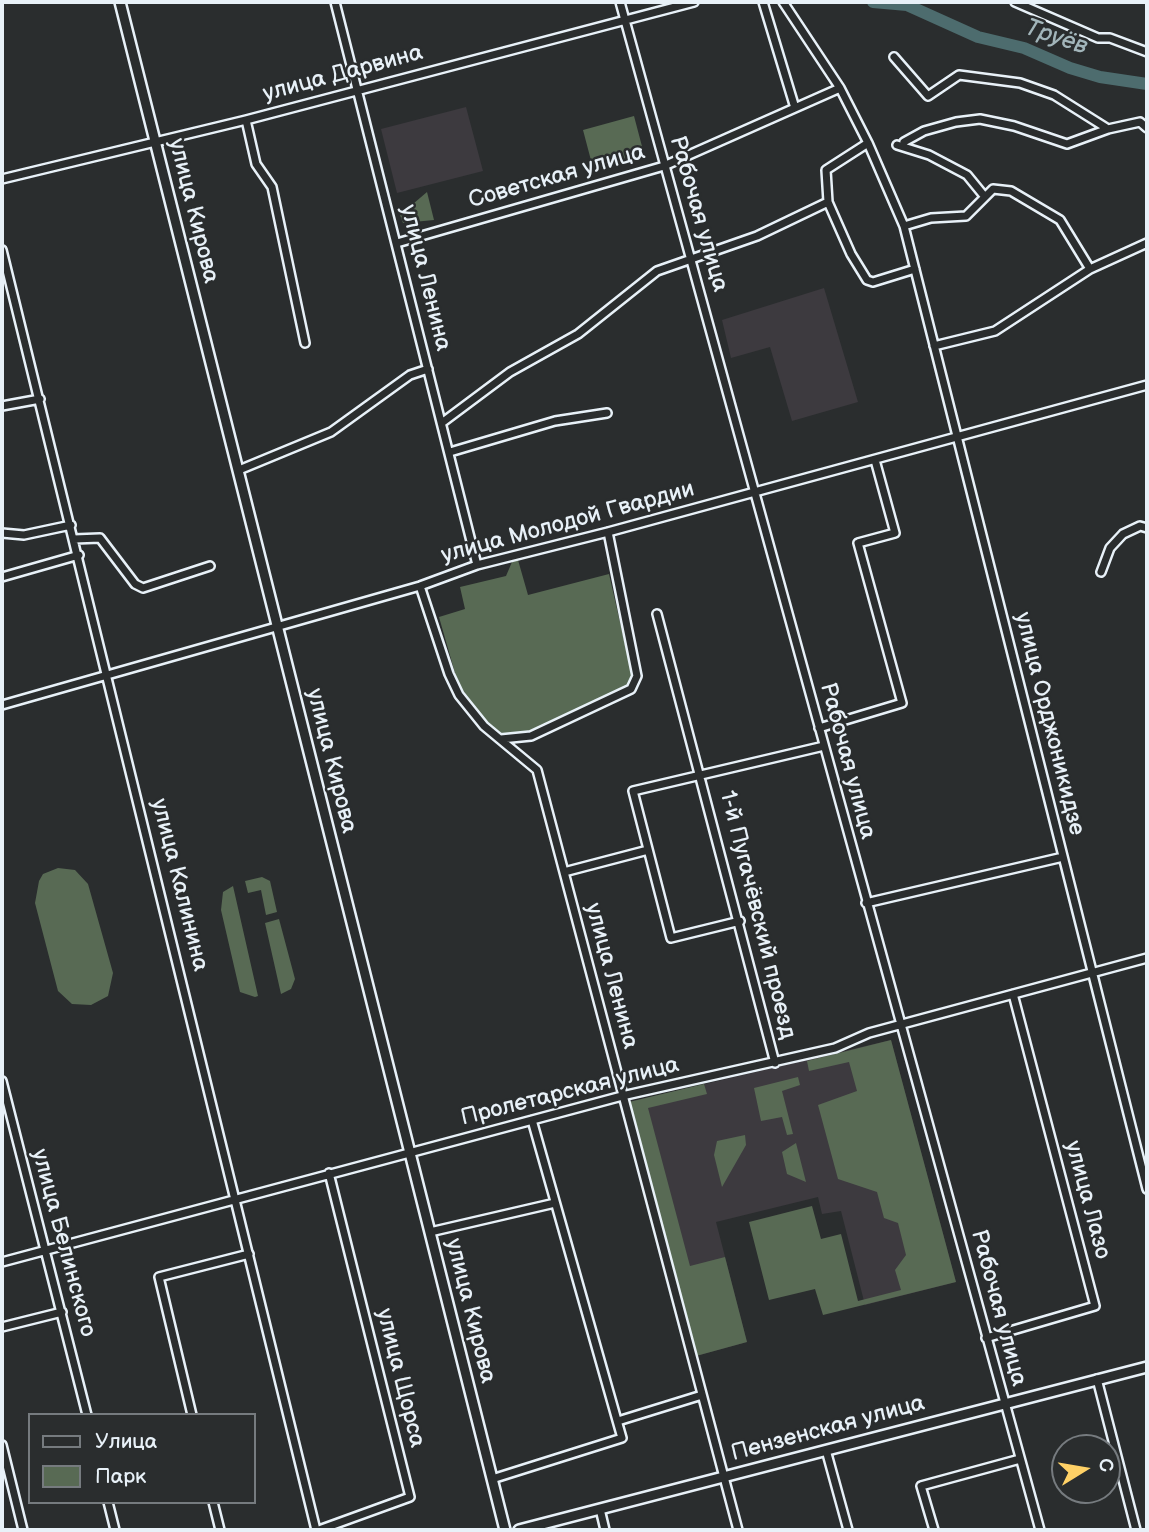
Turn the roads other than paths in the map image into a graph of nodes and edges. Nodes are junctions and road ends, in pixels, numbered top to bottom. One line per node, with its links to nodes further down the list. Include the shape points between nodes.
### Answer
1 (120, 2): 17 (street, улица Кирова)
2 (335, 2): 12 (street, улица Ленина)
3 (620, 2): 8 (street, Рабочая улица)
4 (694, 2): 8 (street, улица Дарвина)
5 (763, 2): 13 (street)
6 (783, 2): 11 (street, улица Орджоникидзе)
7 (1014, 2): 9 (street, via 1098,38)
8 (625, 21): 12 (street, улица Дарвина); 19 (street, Рабочая улица)
9 (1147, 52)
10 (894, 57): 16 (street, via 928,96 959,75 1020,83 1054,95)
11 (840, 88): 13 (street, Советская улица); 18 (street, улица Орджоникидзе)
12 (358, 90): 14 (street, улица Дарвина); 24 (street, улица Ленина)
13 (795, 108): 19 (street, Советская улица)
14 (246, 120): 17 (street, улица Дарвина); 30 (street, via 257,164 272,187)
15 (1147, 128): 16 (street, via 1140,122)
16 (1108, 129): 21 (street, via 1067,145 980,119 924,131 900,144 967,175)
17 (156, 142): 20 (street, улица Дарвина); 41 (street, улица Кирова)
18 (869, 144): 22 (street, via 826,170); 23 (street, улица Орджоникидзе)
19 (664, 166): 24 (street, Советская улица); 27 (street, Рабочая улица)
20 (2, 179)
21 (985, 197): 23 (street, via 966,216 931,218); 29 (street, via 993,189 1011,191 1044,209 1060,220)
22 (828, 202): 27 (street, via 757,236); 28 (street, via 867,280)
23 (904, 226): 28 (street, улица Орджоникидзе)
24 (397, 243): 32 (street, улица Ленина)
25 (1147, 243): 29 (street)
26 (2, 250): 34 (street, улица Калинина)
27 (691, 260): 37 (street, via 646,278 578,334 510,372); 42 (street, Рабочая улица)
28 (915, 269): 31 (street, улица Орджоникидзе)
29 (1090, 269): 31 (street, via 995,331)
30 (305, 344)
31 (934, 346): 38 (street, улица Орджоникидзе)
32 (428, 369): 37 (street, улица Ленина); 41 (street, via 411,375 331,432)
33 (1147, 386): 38 (street, улица Молодой Гвардии)
34 (40, 399): 35 (street); 43 (street, улица Калинина)
35 (2, 406)
36 (607, 413): 39 (street, via 555,421)
37 (443, 422): 39 (street, улица Ленина)
38 (956, 438): 40 (street, улица Молодой Гвардии); 63 (street, улица Орджоникидзе)
39 (450, 452): 49 (street, улица Ленина)
40 (875, 460): 42 (street, улица Молодой Гвардии); 58 (street, via 895,533 858,543 902,703)
41 (239, 470): 55 (street, улица Кирова)
42 (753, 492): 45 (street, улица Молодой Гвардии); 58 (street, Рабочая улица)
43 (71, 525): 46 (street, via 24,535); 47 (street, улица Калинина)
44 (1147, 528): 51 (street, via 1140,526 1123,534 1110,548)
45 (608, 532): 49 (street, улица Молодой Гвардии); 59 (street, via 637,676 631,689 531,736)
46 (2, 533)
47 (75, 539): 48 (street, улица Калинина); 50 (street, via 100,538 142,588)
48 (79, 555): 52 (street); 56 (street, улица Калинина)
49 (477, 565): 53 (street, улица Молодой Гвардии)
50 (210, 566)
51 (1101, 572)
52 (2, 577)
53 (420, 586): 55 (street, улица Молодой Гвардии); 59 (street, улица Ленина, via 460,695 484,726)
54 (657, 614): 61 (street, 1-й Пугачёвский проезд)
55 (277, 626): 56 (street, улица Молодой Гвардии); 75 (street, улица Кирова)
56 (107, 676): 57 (street, улица Молодой Гвардии); 78 (street, улица Калинина)
57 (2, 705)
58 (818, 728): 60 (street, Рабочая улица)
59 (501, 739): 64 (street, улица Ленина, via 537,770)
60 (824, 746): 61 (street, 1-й Пугачёвский проезд); 65 (street, Рабочая улица)
61 (702, 776): 62 (street, via 633,791); 66 (street, 1-й Пугачёвский проезд)
62 (648, 850): 64 (street); 66 (street, via 671,938)
63 (1063, 857): 65 (street); 68 (street, улица Орджоникидзе)
64 (564, 872): 73 (street, улица Ленина)
65 (866, 903): 70 (street, Рабочая улица)
66 (740, 921): 71 (street, 1-й Пугачёвский проезд)
67 (1147, 958): 68 (street, Пролетарская улица)
68 (1091, 973): 69 (street, Пролетарская улица); 77 (street, улица Орджоникидзе)
69 (1013, 993): 70 (street, Пролетарская улица); 86 (street, улица Лазо, via 1095,1306)
70 (900, 1025): 71 (street, Пролетарская улица); 86 (street, Рабочая улица)
71 (775, 1063): 73 (street, Пролетарская улица)
72 (2, 1082): 81 (street, улица Белинского)
73 (622, 1096): 74 (street, Пролетарская улица); 89 (street, улица Ленина)
74 (531, 1120): 75 (street, Пролетарская улица); 79 (street)
75 (410, 1152): 76 (street, Пролетарская улица); 80 (street, улица Кирова)
76 (329, 1174): 78 (street, Пролетарская улица); 105 (street, улица Щорса, via 410,1497)
77 (1147, 1188)
78 (235, 1198): 81 (street, Пролетарская улица); 82 (street, улица Калинина)
79 (555, 1203): 80 (street); 93 (street)
80 (430, 1232): 98 (street, улица Кирова)
81 (43, 1253): 83 (street, Пролетарская улица); 84 (street, улица Белинского)
82 (249, 1254): 92 (street, via 159,1277); 105 (street, улица Калинина)
83 (2, 1262)
84 (62, 1312): 85 (street); 91 (street, улица Белинского)
85 (2, 1327)
86 (986, 1338): 90 (street, Рабочая улица)
87 (1147, 1367): 88 (street, Пензенская улица)
88 (1097, 1379): 90 (street, Пензенская улица); 113 (street)
89 (702, 1395): 93 (street); 97 (street, улица Ленина)
90 (1004, 1403): 95 (street, Пензенская улица); 96 (street, Рабочая улица)
91 (87, 1413)
92 (192, 1413)
93 (618, 1421): 98 (street, via 622,1438)
94 (2, 1445): 102 (street)
95 (826, 1450): 97 (street, Пензенская улица); 110 (street)
96 (1020, 1459): 111 (street, via 921,1486); 112 (street, Рабочая улица)
97 (725, 1476): 101 (street, Пензенская улица); 109 (street, улица Ленина)
98 (492, 1479): 106 (street, улица Кирова)
99 (108, 1504): 103 (street)
100 (213, 1504): 104 (street)
101 (600, 1509): 107 (street, Пензенская улица); 108 (street)
102 (23, 1530)
103 (115, 1530)
104 (219, 1530)
105 (318, 1530)
106 (505, 1530)
107 (519, 1530)
108 (605, 1530)
109 (738, 1530)
110 (848, 1530)
111 (934, 1530)
112 (1040, 1530)
113 (1136, 1530)

